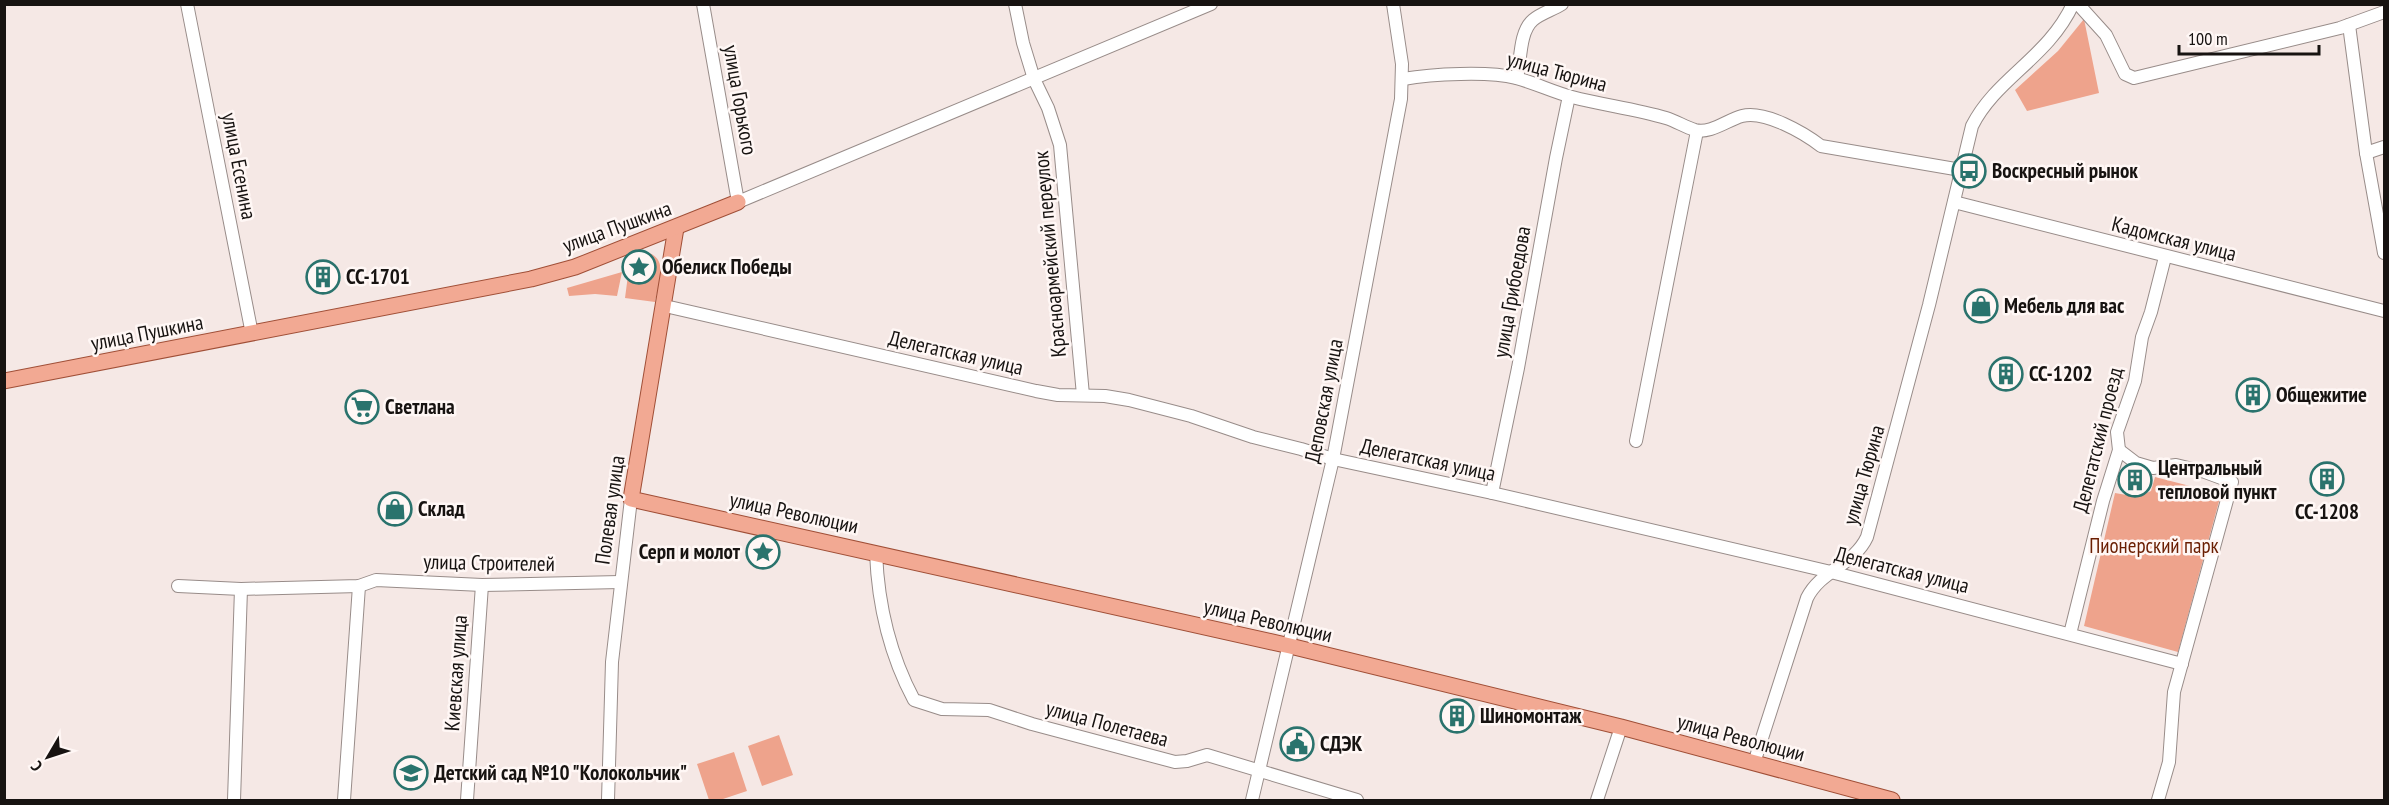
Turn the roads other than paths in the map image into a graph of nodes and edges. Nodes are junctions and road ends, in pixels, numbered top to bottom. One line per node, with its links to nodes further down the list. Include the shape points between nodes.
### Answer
1 (187, 4): 27 (street, улица Есенина)
2 (703, 4): 19 (street, улица Горького)
3 (1015, 4): 12 (street, Красноармейский переулок)
4 (1210, 4): 12 (street, улица Пушкина)
5 (1393, 4): 13 (street, Деповская улица)
6 (1562, 4): 11 (street, via 1529,24)
7 (2073, 4): 18 (street, улица Тюрина, via 2055,35 1979,112)
8 (2078, 4): 10 (street, via 2106,34 2125,74 2134,78)
9 (2385, 12): 10 (street)
10 (2349, 25): 17 (street)
11 (1517, 78): 13 (street, улица Тюрина, via 1424,75); 14 (street, улица Тюрина)
12 (1034, 79): 19 (street, улица Пушкина); 29 (street, Красноармейский переулок, via 1060,145)
13 (1403, 79): 32 (street, Деповская улица)
14 (1569, 96): 15 (street, улица Тюрина, via 1662,117); 33 (street, улица Грибоедова)
15 (1697, 131): 18 (street, via 1750,115 1788,126 1821,146); 30 (street)
16 (2385, 147): 17 (street)
17 (2366, 153): 22 (street)
18 (1961, 170): 20 (street, улица Тюрина)
19 (738, 202): 21 (main road, улица Пушкина)
20 (1954, 202): 24 (street, Кадомская улица); 36 (street, улица Тюрина, via 1870,528 1857,553)
21 (676, 228): 25 (main road, Полевая улица); 27 (main road, улица Пушкина, via 575,267 531,279)
22 (2384, 247): 23 (street)
23 (2385, 253)
24 (2164, 257): 26 (street, Кадомская улица); 31 (street, Делегатский проезд, via 2142,337 2135,381 2117,432)
25 (665, 306): 29 (street, Делегатская улица, via 1036,391); 34 (main road, Полевая улица)
26 (2385, 311)
27 (252, 334): 28 (main road, улица Пушкина)
28 (4, 381)
29 (1083, 395): 32 (street, Делегатская улица, via 1130,400)
30 (1636, 441)
31 (2119, 450): 42 (street, Делегатский проезд); 44 (street, via 2136,463 2153,468 2176,465 2232,482)
32 (1333, 459): 33 (street, Делегатская улица); 43 (street, Деповская улица)
33 (1492, 494): 36 (street, Делегатская улица)
34 (631, 499): 35 (main road, улица Революции); 37 (street, Полевая улица)
35 (876, 553): 43 (main road, улица Революции); 47 (street, улица Полетаева, via 881,606 903,680 914,700 942,709 989,711 1175,762 1207,755)
36 (1831, 572): 42 (street, Делегатская улица); 46 (street, улица Тюрина, via 1807,597)
37 (620, 582): 38 (street, улица Строителей); 52 (street, Полевая улица, via 612,662)
38 (482, 585): 40 (street, улица Строителей, via 376,580); 51 (street, Киевская улица)
39 (178, 586): 41 (street, улица Строителей)
40 (359, 586): 41 (street, улица Строителей); 50 (street)
41 (241, 589): 49 (street)
42 (2070, 634): 44 (street, Делегатская улица)
43 (1290, 646): 45 (main road, улица Революции); 47 (street, Деповская улица)
44 (2182, 664): 57 (street, via 2171,708 2169,762)
45 (1621, 727): 46 (main road, улица Революции); 55 (street)
46 (1754, 763): 48 (main road, улица Революции)
47 (1259, 771): 53 (street, Деповская улица); 54 (street, улица Полетаева)
48 (1863, 797): 56 (main road, улица Революции)
49 (234, 801)
50 (344, 801)
51 (467, 801)
52 (608, 801)
53 (1252, 801)
54 (1358, 801)
55 (1597, 801)
56 (1892, 801)
57 (2158, 801)

